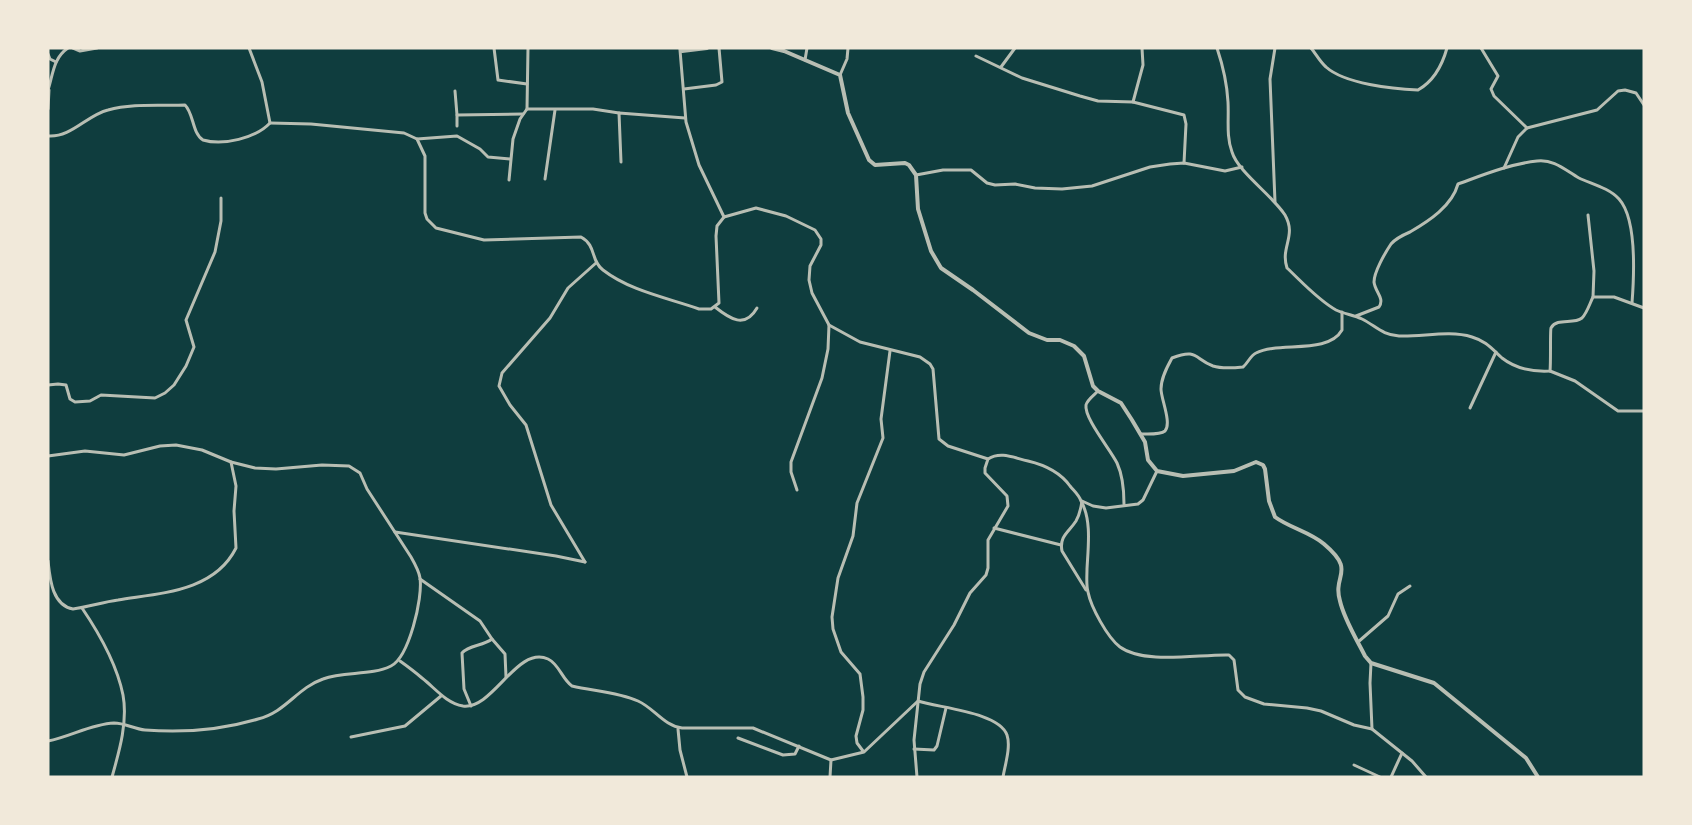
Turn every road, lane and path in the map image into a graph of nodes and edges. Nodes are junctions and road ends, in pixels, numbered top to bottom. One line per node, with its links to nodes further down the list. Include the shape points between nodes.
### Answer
1 (68, 48): 24 (street)
2 (74, 48): 3 (street)
3 (97, 48)
4 (249, 48): 40 (street, via 262,82)
5 (494, 48): 27 (street, via 498,80)
6 (528, 48): 27 (street)
7 (680, 48): 8 (street); 28 (street)
8 (707, 48)
9 (719, 48): 28 (street, via 720,84)
10 (772, 48): 20 (street)
11 (807, 48): 23 (street)
12 (848, 48): 26 (street)
13 (1015, 48): 25 (street)
14 (1142, 48): 31 (street, via 1143,65)
15 (1217, 48): 48 (street, via 1226,82 1230,146)
16 (1275, 48): 54 (street, via 1270,79)
17 (1311, 48): 18 (street, via 1335,74 1418,90 1439,70)
18 (1447, 48)
19 (1481, 48): 42 (street, via 1498,76 1491,89 1494,96)
20 (784, 49): 23 (street)
21 (48, 52): 24 (street)
22 (976, 56): 25 (street)
23 (805, 60): 26 (street)
24 (55, 63): 29 (street)
25 (1001, 67): 31 (street, via 1022,78 1098,101)
26 (840, 75): 50 (street, via 848,113 871,163 909,165)
27 (526, 84): 33 (street)
28 (684, 89): 39 (street)
29 (48, 90): 34 (street)
30 (455, 91): 38 (street)
31 (1133, 102): 47 (street, via 1184,115)
32 (1644, 105): 42 (street, via 1636,93 1618,91 1597,110)
33 (527, 109): 35 (street); 37 (street)
34 (48, 110)
35 (555, 110): 36 (street); 51 (street)
36 (619, 113): 39 (street); 46 (street)
37 (523, 114): 38 (street); 45 (street)
38 (457, 115): 41 (street)
39 (685, 118): 56 (street, via 699,165)
40 (270, 123): 43 (street, via 262,130 233,140 207,142 197,135 186,105 117,107 97,114 69,132); 44 (street, via 404,133)
41 (457, 126)
42 (1527, 128): 49 (street, via 1518,137)
43 (48, 136)
44 (417, 139): 45 (street, via 457,136 488,157); 57 (street, via 424,156 425,213 430,224 484,240 581,237 591,245)
45 (510, 159): 52 (street)
46 (621, 162)
47 (1184, 163): 48 (street, via 1216,170); 50 (street, via 1150,167 1092,186 1062,189 995,185 971,170)
48 (1242, 167): 54 (street)
49 (1504, 168): 59 (street, via 1553,162 1620,199 1630,227 1635,265); 64 (street, via 1458,184 1450,202 1390,245 1374,276 1381,304)
50 (916, 175): 70 (street, via 918,209 931,251 941,268 1029,333 1074,346 1084,356)
51 (545, 178)
52 (509, 180)
53 (221, 198): 69 (street, via 215,252 186,320 194,347 174,385 155,398 101,395 75,402 70,399 66,385)
54 (1275, 203): 63 (street, via 1290,232 1284,252 1287,268)
55 (1588, 215): 58 (street)
56 (724, 217): 60 (street, via 716,236); 65 (street, via 748,209 768,210 815,230 821,245 810,266 809,280)
57 (596, 263): 60 (street, via 624,283 699,309); 82 (street, via 568,288 550,318 502,373 499,386 526,425 551,505 585,562)
58 (1593, 297): 59 (street, via 1614,297); 68 (street, via 1584,316 1552,326)
59 (1632, 303): 62 (street)
60 (716, 307): 61 (street, via 735,320 747,319)
61 (757, 308)
62 (1644, 308)
63 (1341, 312): 64 (street); 73 (street, via 1342,330 1336,337 1315,346 1258,352 1243,367 1219,368 1195,354 1172,358 1161,391 1167,426 1162,433)
64 (1356, 316): 67 (street, via 1379,332 1404,336 1464,335 1482,341)
65 (829, 325): 66 (street, via 860,342); 78 (street, via 822,378 791,462)
66 (890, 351): 75 (street, via 930,363 940,442); 106 (street, via 881,418 883,438 857,502 853,536 838,578 832,617 841,652 860,674 863,711 856,736)
67 (1496, 352): 68 (street, via 1525,370); 71 (street)
68 (1550, 371): 72 (street, via 1575,381 1618,411)
69 (48, 385)
70 (1098, 391): 73 (street, via 1121,403); 80 (street, via 1086,402 1086,408 1120,470)
71 (1470, 408)
72 (1644, 411)
73 (1142, 435): 77 (street, via 1148,460)
74 (48, 456): 76 (street, via 84,451 124,455 176,445)
75 (988, 459): 79 (street, via 1009,456 1043,465 1062,477); 81 (street, via 985,473 1008,501)
76 (231, 462): 82 (street, via 255,468 340,465 356,469); 88 (street, via 236,486 237,543 234,554 217,571 189,587)
77 (1157, 471): 80 (street, via 1143,500); 90 (street, via 1182,476 1234,471 1256,462 1263,465 1275,518 1323,543 1341,564 1340,602)
78 (797, 490)
79 (1082, 501): 80 (street, via 1106,508); 83 (street); 87 (street, via 1087,517)
80 (1124, 504)
81 (994, 528): 83 (street); 95 (street, via 988,540 986,575 970,593 928,663)
82 (393, 531): 85 (street)
83 (1061, 545): 87 (street)
84 (48, 561): 88 (street, via 59,602 65,607)
85 (420, 579): 89 (street, via 480,621); 91 (street, via 413,626)
86 (1410, 586): 90 (street, via 1398,594 1388,616)
87 (1087, 591): 100 (street, via 1110,636 1126,650 1170,657 1229,655 1234,660 1238,690 1245,697 1264,704 1314,710)
88 (82, 608): 98 (street, via 97,631 121,689)
89 (492, 639): 93 (street, via 505,654); 96 (street, via 462,653 464,689)
90 (1358, 642): 92 (street)
91 (399, 661): 94 (street); 98 (street, via 389,667 316,681 272,715 233,726 189,731 143,730)
92 (1371, 663): 100 (street); 118 (street, via 1434,683 1526,759)
93 (506, 677): 96 (street, via 481,702); 99 (street, via 530,660 547,658 572,686 640,701)
94 (441, 696): 96 (street); 101 (street, via 405,726)
95 (918, 701): 97 (street); 105 (street); 106 (street)
96 (471, 706)
97 (946, 708): 105 (street, via 934,750); 114 (street, via 984,717 1006,733)
98 (124, 724): 103 (street, via 94,726); 110 (street)
99 (678, 728): 104 (street, via 753,728); 111 (street)
100 (1372, 729): 107 (street)
101 (351, 738)
102 (738, 738): 104 (street, via 783,755 795,754)
103 (48, 741)
104 (799, 746): 108 (street)
105 (914, 749): 113 (street)
106 (864, 752): 108 (street)
107 (1402, 753): 116 (street); 117 (street)
108 (831, 760): 112 (street)
109 (1354, 765): 115 (street)
110 (112, 777)
111 (687, 777)
112 (830, 777)
113 (917, 777)
114 (1003, 777)
115 (1380, 777)
116 (1390, 777)
117 (1426, 777)
118 (1538, 777)

